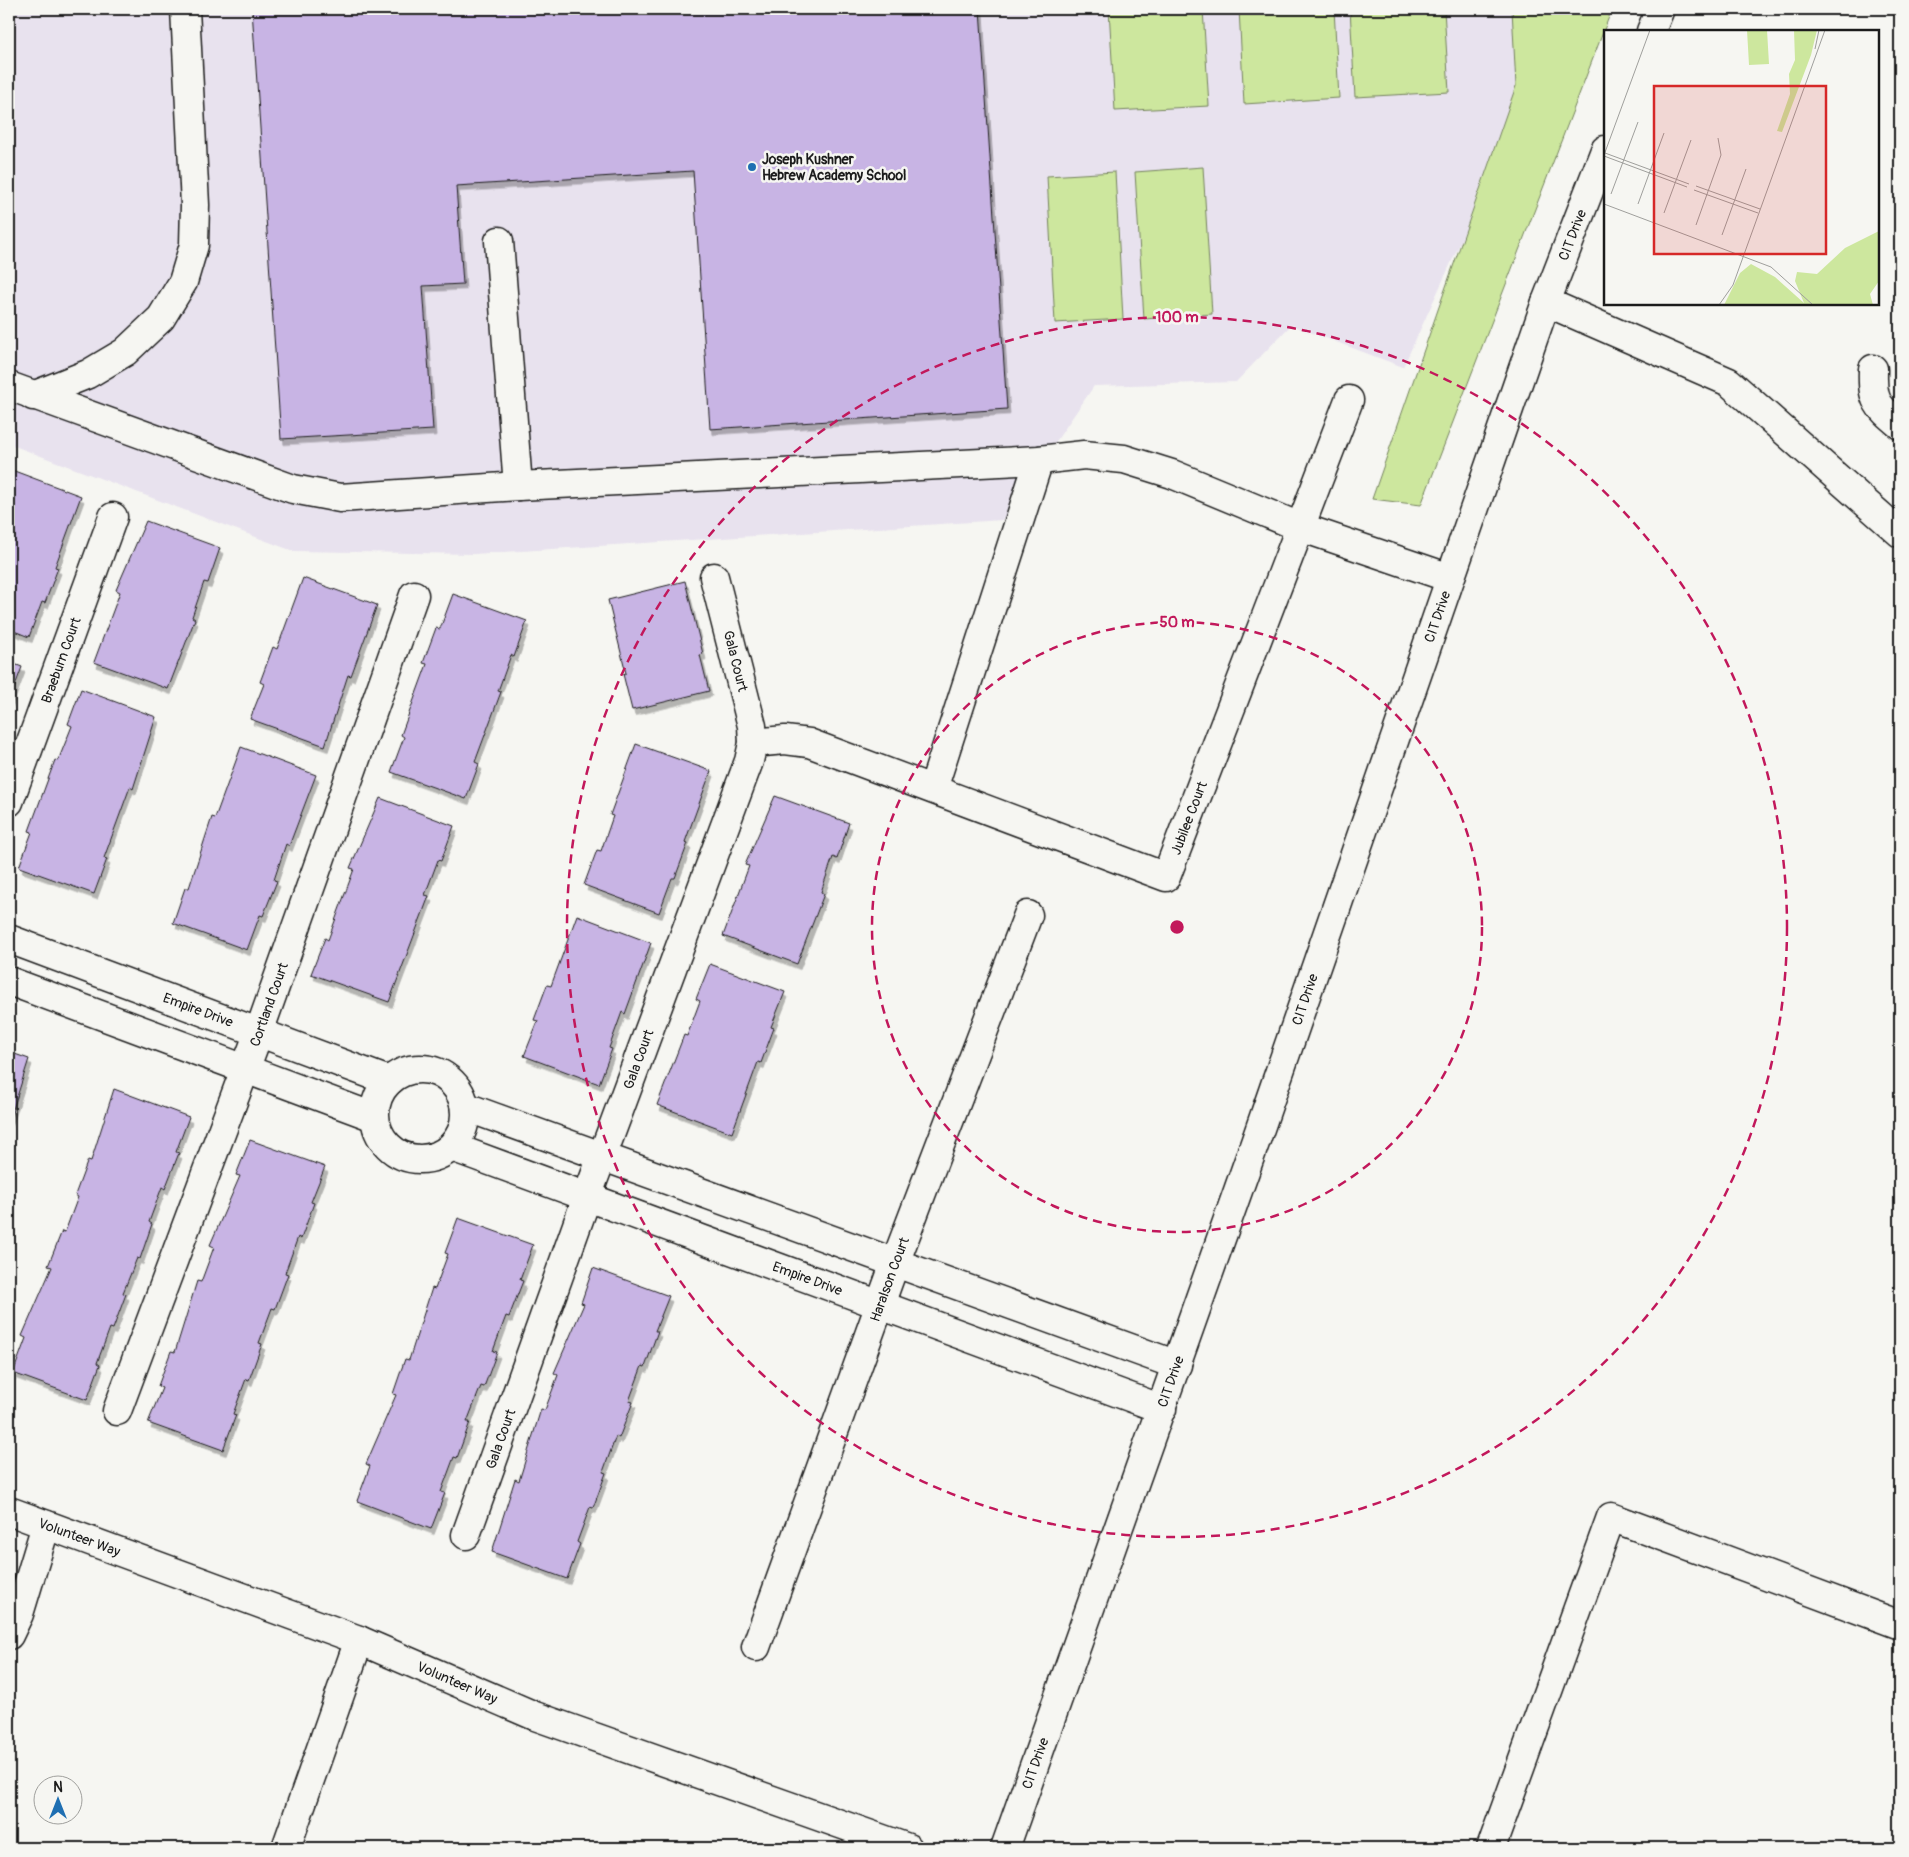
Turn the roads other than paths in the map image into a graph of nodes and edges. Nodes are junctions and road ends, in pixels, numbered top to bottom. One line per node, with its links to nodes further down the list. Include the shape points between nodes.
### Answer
1 (185, 9): 8 (street, via 195,205 194,245 183,282 161,318 125,352 88,374)
2 (1660, 9): 3 (street)
3 (1651, 30)
4 (1604, 153): 6 (street, CIT Drive)
5 (499, 241): 12 (street)
6 (1546, 302): 15 (street, via 1729,382); 17 (street, CIT Drive)
7 (1873, 369): 10 (street, via 1872,388 1879,407)
8 (21, 391): 12 (street, via 293,489 340,498)
9 (1348, 400): 14 (street, Jubilee Court)
10 (1900, 425)
11 (1040, 460): 12 (street); 14 (street, via 1084,455 1124,460 1172,474); 20 (street)
12 (518, 486)
13 (113, 517): 21 (street, Braeburn Court)
14 (1300, 526): 17 (street); 20 (street, Jubilee Court, via 1166,877)
15 (1900, 533)
16 (714, 577): 19 (street, Gala Court, via 752,726)
17 (1450, 578): 35 (street, CIT Drive)
18 (414, 595): 25 (street, Cortland Court)
19 (753, 743): 20 (street, Jubilee Court, via 784,740 809,743); 31 (street, Gala Court)
20 (933, 789)
21 (9, 802)
22 (1028, 915): 33 (street, Haralson Court)
23 (9, 939): 25 (street, Empire Drive)
24 (9, 981): 26 (street)
25 (259, 1032): 26 (street, Cortland Court); 27 (street, Empire Drive)
26 (244, 1069): 29 (street); 37 (street, Cortland Court)
27 (389, 1082): 28 (street, via 409,1070 439,1073 452,1082); 29 (street, via 376,1101)
28 (466, 1107): 30 (street, via 463,1129); 31 (street)
29 (374, 1117): 30 (street, via 386,1144 410,1159 426,1159)
30 (452, 1147): 32 (street, Empire Drive)
31 (602, 1156): 32 (street, Gala Court); 33 (street)
32 (587, 1197): 34 (street, Empire Drive); 40 (street, Gala Court)
33 (895, 1263): 34 (street, Haralson Court); 35 (street)
34 (880, 1306): 36 (street, Empire Drive); 44 (street, Haralson Court)
35 (1177, 1365): 36 (street, CIT Drive)
36 (1162, 1409): 47 (street, CIT Drive)
37 (118, 1411)
38 (9, 1511): 39 (street, Volunteer Way)
39 (46, 1525): 42 (street); 43 (street, Volunteer Way)
40 (466, 1535)
41 (1900, 1625): 48 (street, via 1611,1517)
42 (9, 1635)
43 (359, 1640): 45 (street); 46 (street, Volunteer Way, via 535,1716)
44 (756, 1646)
45 (286, 1848)
46 (908, 1848)
47 (1005, 1848)
48 (1491, 1848)

